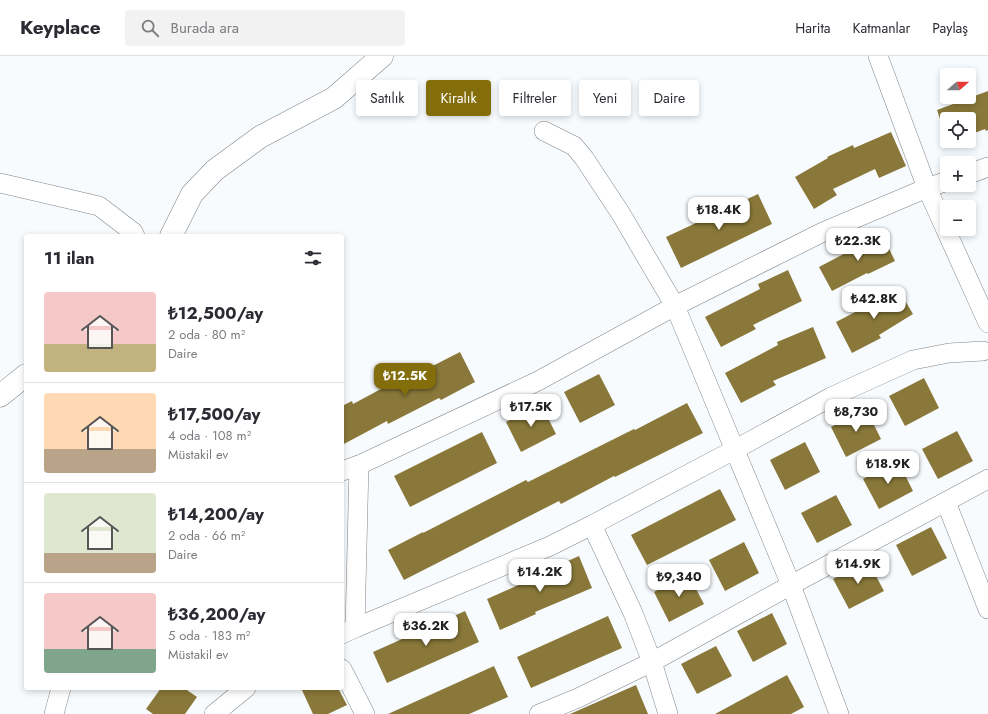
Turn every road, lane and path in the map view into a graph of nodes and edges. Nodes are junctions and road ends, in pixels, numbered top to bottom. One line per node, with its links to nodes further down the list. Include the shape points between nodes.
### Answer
1 (382, 56): 10 (street, via 334,98 260,137 215,170 192,194)
2 (878, 56): 8 (street)
3 (544, 131): 11 (street, via 574,146 584,158)
4 (988, 167): 5 (street)
5 (976, 171)
6 (0, 183): 9 (street, via 99,206)
7 (940, 184): 8 (street)
8 (927, 188): 11 (street, via 823,232); 12 (street)
9 (134, 234)
10 (172, 234)
11 (674, 306): 17 (street); 18 (street, via 538,381)
12 (988, 323)
13 (988, 332): 14 (street, via 982,342)
14 (985, 355): 17 (street, via 949,353 912,360 831,397)
15 (24, 377): 16 (street)
16 (0, 396)
17 (734, 450): 21 (street); 22 (street)
18 (350, 468): 24 (street)
19 (988, 479): 20 (street)
20 (946, 502): 22 (street); 23 (street)
21 (592, 525): 24 (street, via 550,546); 25 (street, via 633,613)
22 (791, 585): 25 (street); 34 (street)
23 (988, 609)
24 (348, 631)
25 (652, 662): 32 (street); 33 (street)
26 (344, 673): 31 (street)
27 (60, 690): 29 (street)
28 (244, 690): 30 (street)
29 (54, 714)
30 (214, 714)
31 (365, 714)
32 (539, 714)
33 (668, 714)
34 (839, 714)

